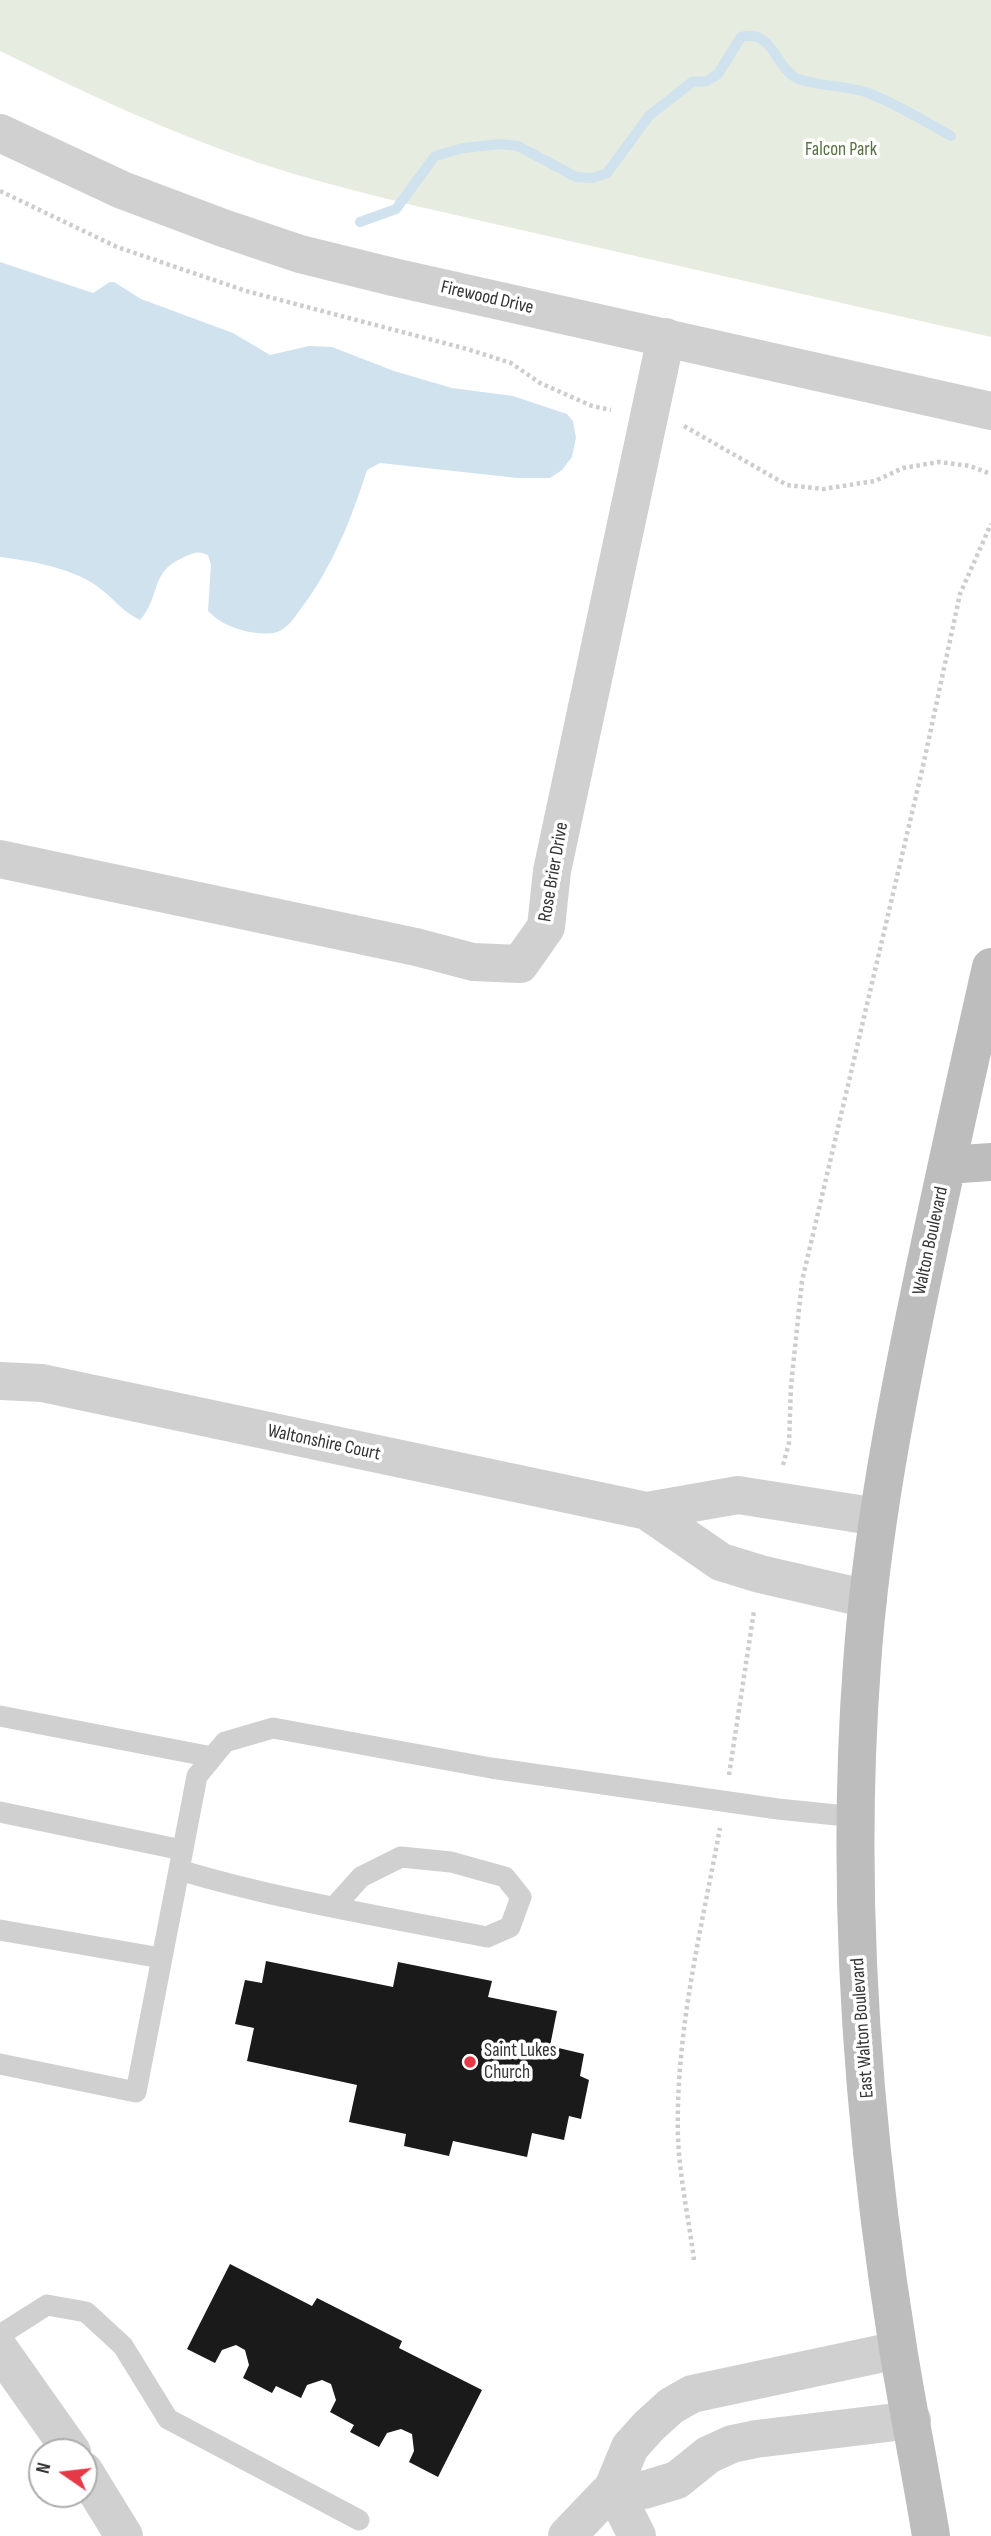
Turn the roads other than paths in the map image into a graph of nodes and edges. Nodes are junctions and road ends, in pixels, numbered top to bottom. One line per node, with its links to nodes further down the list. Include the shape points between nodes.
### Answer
1 (0, 133): 2 (street, Firewood Drive, via 122,190 300,254)
2 (666, 337): 3 (street, Firewood Drive); 4 (street, Rose Brier Drive, via 552,871 546,927 520,964 473,962)
3 (991, 411)
4 (0, 859)
5 (991, 967): 7 (main road, Walton Boulevard)
6 (991, 1162): 7 (main road)
7 (947, 1165): 10 (main road, Walton Boulevard)
8 (0, 1381): 9 (street, Waltonshire Court, via 42,1383)
9 (647, 1511): 10 (street, Waltonshire Court, via 738,1495); 11 (street, Waltonshire Court, via 721,1562)
10 (878, 1517): 11 (main road, East Walton Boulevard)
11 (868, 1599): 15 (main road, East Walton Boulevard)
12 (0, 1716): 13 (lane)
13 (212, 1757): 15 (lane, via 225,1742 273,1728 492,1768); 16 (lane, via 197,1776)
14 (0, 1812): 16 (lane)
15 (856, 1817): 23 (main road, East Walton Boulevard, via 864,2075)
16 (181, 1860): 17 (lane, via 240,1888); 19 (lane)
17 (334, 1907): 17 (lane, via 487,1937 510,1927 521,1897 505,1877 451,1862 401,1857 361,1877)
18 (0, 1930): 19 (lane)
19 (161, 1958): 20 (lane, via 136,2092)
20 (0, 2063)
21 (0, 2335): 30 (lane, via 47,2305 86,2312 123,2346 168,2419)
22 (0, 2350): 26 (street)
23 (898, 2350): 24 (street); 25 (main road, East Walton Boulevard)
24 (743, 2383): 27 (street); 28 (street, via 692,2394 671,2406 630,2447)
25 (912, 2420): 27 (street); 34 (main road, East Walton Boulevard)
26 (62, 2438)
27 (756, 2439): 28 (street, via 708,2455 677,2480 644,2490)
28 (613, 2488): 32 (street); 33 (street)
29 (98, 2503): 31 (street)
30 (359, 2520)
31 (110, 2530)
32 (567, 2536)
33 (638, 2536)
34 (931, 2536)

